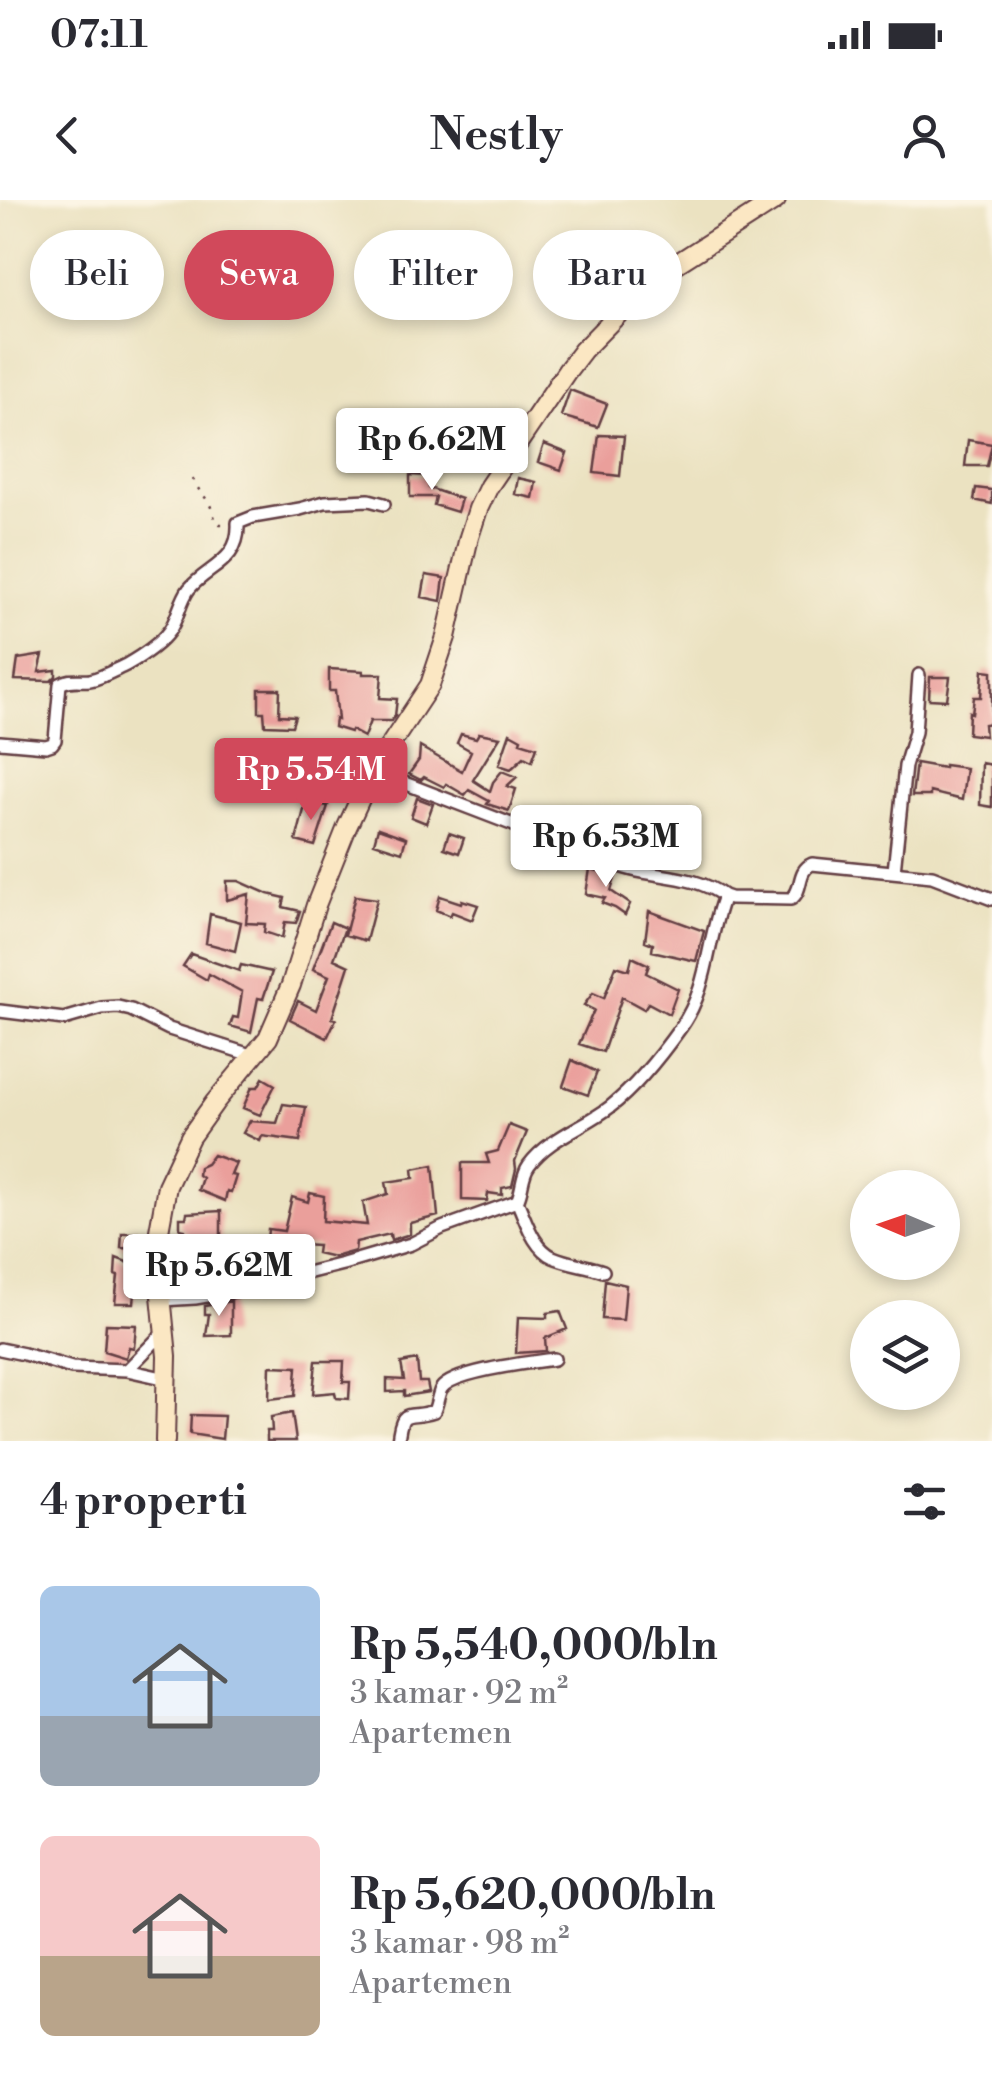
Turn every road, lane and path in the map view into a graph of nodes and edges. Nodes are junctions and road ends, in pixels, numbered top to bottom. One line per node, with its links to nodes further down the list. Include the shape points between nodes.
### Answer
1 (776, 200): 7 (main road, via 676,264 583,350 489,486 430,684)
2 (193, 480): 4 (path, via 214,520)
3 (384, 504): 4 (street, via 325,502)
4 (238, 524): 6 (street, via 223,563 188,590 168,632 151,648 94,680 60,684 52,744)
5 (919, 676): 8 (street)
6 (0, 742)
7 (373, 771): 9 (street, via 621,868 700,882); 12 (main road, via 346,826 287,997)
8 (894, 871): 9 (street, via 812,864 791,899); 10 (street, via 932,876)
9 (724, 896): 13 (street, via 703,980 684,1023 614,1104 530,1164)
10 (992, 899)
11 (0, 1011): 12 (street, via 64,1019 102,1008 132,1010)
12 (254, 1056): 15 (main road, via 214,1102 173,1168 159,1230)
13 (517, 1201): 14 (street, via 544,1251); 15 (street, via 344,1264 230,1292)
14 (603, 1271)
15 (161, 1300): 16 (main road)
16 (165, 1331): 19 (street); 20 (main road)
17 (0, 1350): 19 (street, via 72,1368)
18 (554, 1359): 22 (street, via 457,1378 440,1390 434,1411 400,1420)
19 (127, 1370): 20 (street)
20 (167, 1379): 21 (main road)
21 (166, 1441)
22 (398, 1441)

